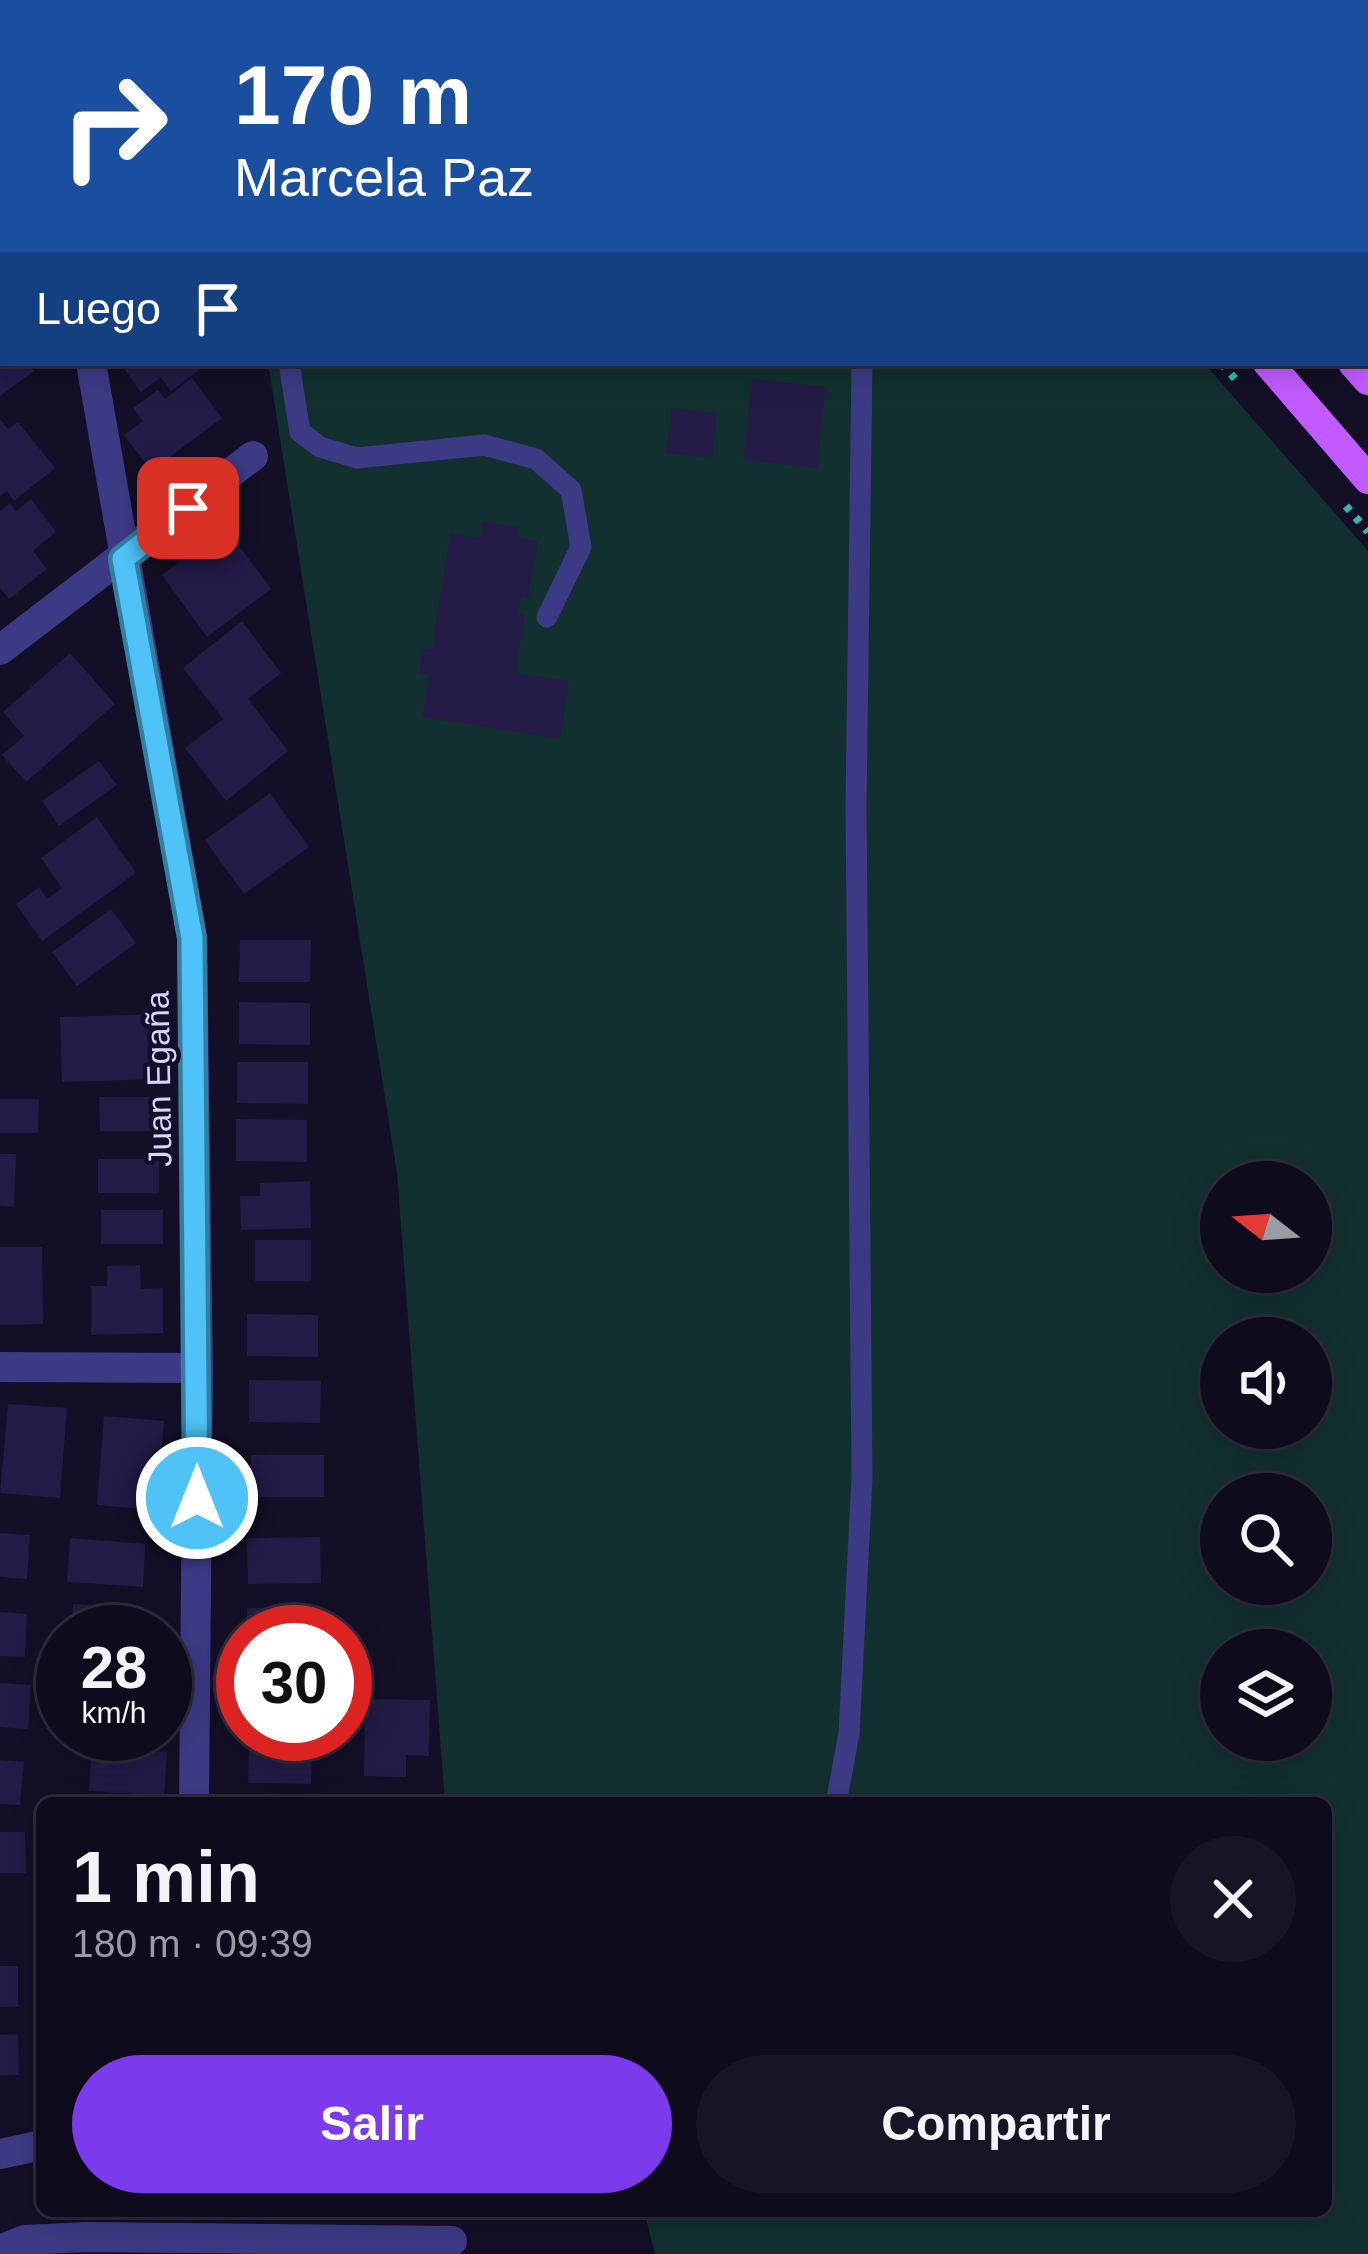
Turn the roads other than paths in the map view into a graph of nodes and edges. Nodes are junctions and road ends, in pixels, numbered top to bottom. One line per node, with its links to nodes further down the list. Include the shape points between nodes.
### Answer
1 (91, 366): 7 (street, Juan Egaña)
2 (290, 366): 8 (lane, via 300,432 320,447 357,458 484,445 536,459 571,490 581,547)
3 (862, 366): 13 (lane, via 862,1478 849,1734)
4 (1271, 366): 6 (main road)
5 (253, 456): 7 (street)
6 (1368, 478)
7 (123, 559): 9 (street); 11 (street, Juan Egaña, via 192,938)
8 (547, 617)
9 (0, 650)
10 (0, 1367): 11 (street)
11 (198, 1368): 12 (street, Juan Egaña)
12 (194, 1797)
13 (837, 1797)
14 (36, 2146): 15 (street)
15 (0, 2154)
16 (452, 2240): 17 (street)
17 (47, 2246): 18 (street)
18 (0, 2249)

